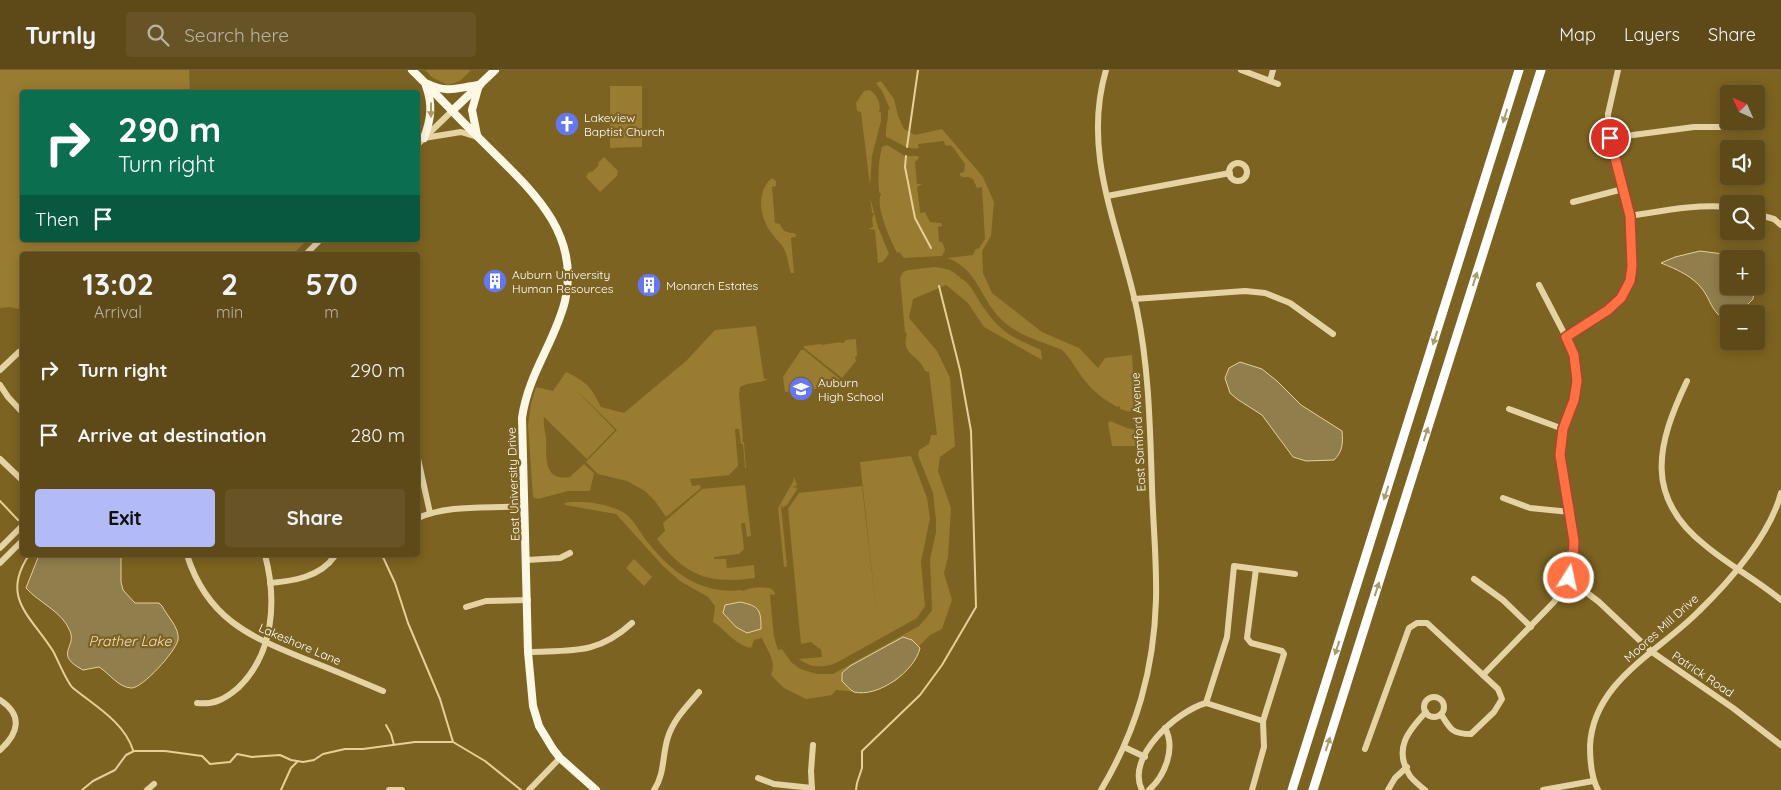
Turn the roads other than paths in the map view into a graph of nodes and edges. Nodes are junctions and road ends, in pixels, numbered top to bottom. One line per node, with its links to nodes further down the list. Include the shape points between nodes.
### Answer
1 (412, 70): 10 (main road, East University Drive)
2 (495, 70): 12 (main road)
3 (1106, 70): 21 (street, East Samford Avenue, via 1100,97 1098,153)
4 (1241, 70): 9 (street)
5 (1273, 70): 9 (street)
6 (1519, 70): 104 (highway, one-way to 104)
7 (1541, 70): 105 (highway, one-way to 7)
8 (1618, 70): 17 (street, via 1608,114)
9 (1270, 81): 11 (street)
10 (424, 82): 12 (main road, via 441,90); 13 (main road, East University Drive); 16 (main road, one-way to 16, via 432,110)
11 (1278, 84)
12 (480, 85): 13 (main road); 15 (main road, via 472,110)
13 (452, 111): 15 (main road, East University Drive); 16 (street)
14 (1720, 127): 17 (street, via 1694,127)
15 (477, 137): 16 (street, via 461,132); 45 (main road, East University Drive, via 546,208 566,256 568,282 565,301 529,385 524,405 521,431)
16 (424, 138): 18 (street)
17 (1610, 138): 20 (street)
18 (420, 142)
19 (1230, 173): 21 (street)
20 (1623, 189): 22 (street); 24 (street)
21 (1106, 196): 30 (street, East Samford Avenue)
22 (1573, 202)
23 (1720, 206): 24 (street, via 1692,206)
24 (1630, 216): 32 (street, via 1630,281 1621,298 1608,310)
25 (1765, 216): 26 (street)
26 (1781, 225)
27 (318, 242): 28 (street)
28 (308, 252)
29 (1539, 285): 32 (street)
30 (1134, 299): 31 (street, via 1265,292 1290,303); 84 (street, East Samford Avenue, via 1147,377 1156,598 1154,638 1144,693)
31 (1333, 334)
32 (1566, 337): 39 (street, via 1574,355 1577,381)
33 (19, 352): 34 (street)
34 (0, 370)
35 (1687, 381): 59 (street, via 1666,430 1661,464 1663,483 1672,508 1683,525 1697,540)
36 (0, 386): 38 (street)
37 (1509, 409): 39 (street)
38 (20, 410)
39 (1563, 429): 46 (street, via 1560,455)
40 (0, 459): 42 (street)
41 (420, 468): 47 (street)
42 (20, 478)
43 (1781, 494): 59 (street, Moores Mill Drive, via 1771,521)
44 (1503, 498): 46 (street, via 1530,508)
45 (524, 506): 47 (street); 56 (main road, East University Drive)
46 (1570, 512): 62 (street, via 1574,547)
47 (430, 513): 48 (street)
48 (420, 517)
49 (20, 528): 51 (street)
50 (20, 543): 57 (street)
51 (0, 548)
52 (570, 553): 56 (street, via 560,558)
53 (188, 557): 69 (street, Lakeshore Lane, via 201,588 213,604 233,624)
54 (264, 557): 63 (street)
55 (334, 557): 63 (street, via 313,574)
56 (527, 560): 64 (main road, East University Drive)
57 (0, 563)
58 (1256, 569): 60 (street); 77 (street, via 1234,566 1227,637); 80 (street, via 1247,638 1251,643 1284,654)
59 (1737, 569): 65 (street); 71 (street, Moores Mill Drive, via 1699,612)
60 (1294, 574)
61 (1474, 579): 68 (street)
62 (1569, 579): 68 (street, via 1554,602); 71 (street, Patrick Road, via 1599,602)
63 (270, 583): 69 (street, via 271,615)
64 (528, 600): 66 (street, via 486,601); 70 (main road, East University Drive)
65 (1781, 600)
66 (466, 607)
67 (632, 623): 70 (street, via 618,636 590,648)
68 (1531, 626): 72 (street)
69 (266, 643): 73 (street, Lakeshore Lane); 76 (street, via 254,668 232,693 219,702)
70 (528, 652): 88 (main road, East University Drive, via 533,706 545,738)
71 (1652, 652): 83 (street, Patrick Road); 91 (street, Moores Mill Drive, via 1616,684 1597,712 1590,744)
72 (1483, 675): 79 (street, via 1498,688 1502,699 1494,712 1470,734 1458,734); 85 (street, via 1427,623 1417,622 1409,628)
73 (383, 690)
74 (699, 692): 99 (street, via 673,725 661,776)
75 (0, 700): 86 (street, via 11,709 16,721 14,732)
76 (197, 703)
77 (1206, 703): 80 (street); 81 (street)
78 (1426, 712): 79 (street, via 1433,717); 79 (street, via 1426,702 1436,697 1444,704); 89 (street, via 1412,726 1403,742)
79 (1441, 714)
80 (1263, 721): 103 (street, via 1264,747)
81 (1165, 728): 87 (street); 102 (street, via 1170,747 1164,769)
82 (813, 745): 93 (street)
83 (1781, 746)
84 (1124, 747): 87 (street); 100 (street, East Samford Avenue)
85 (1365, 749)
86 (0, 750)
87 (1145, 757): 101 (street, via 1140,768)
88 (560, 758): 97 (street); 98 (main road, East University Drive)
89 (1407, 767): 106 (street); 107 (street, via 1410,776)
90 (758, 778): 93 (street, via 774,784)
91 (1593, 781): 108 (street); 109 (street, Moores Mill Drive)
92 (154, 784): 94 (street)
93 (812, 789)
94 (147, 790)
95 (389, 790): 96 (street)
96 (402, 790)
97 (529, 790)
98 (596, 790)
99 (654, 790)
100 (1101, 790)
101 (1142, 790)
102 (1149, 790)
103 (1252, 790)
104 (1292, 790)
105 (1313, 790)
106 (1388, 790)
107 (1425, 790)
108 (1544, 790)
109 (1598, 790)

